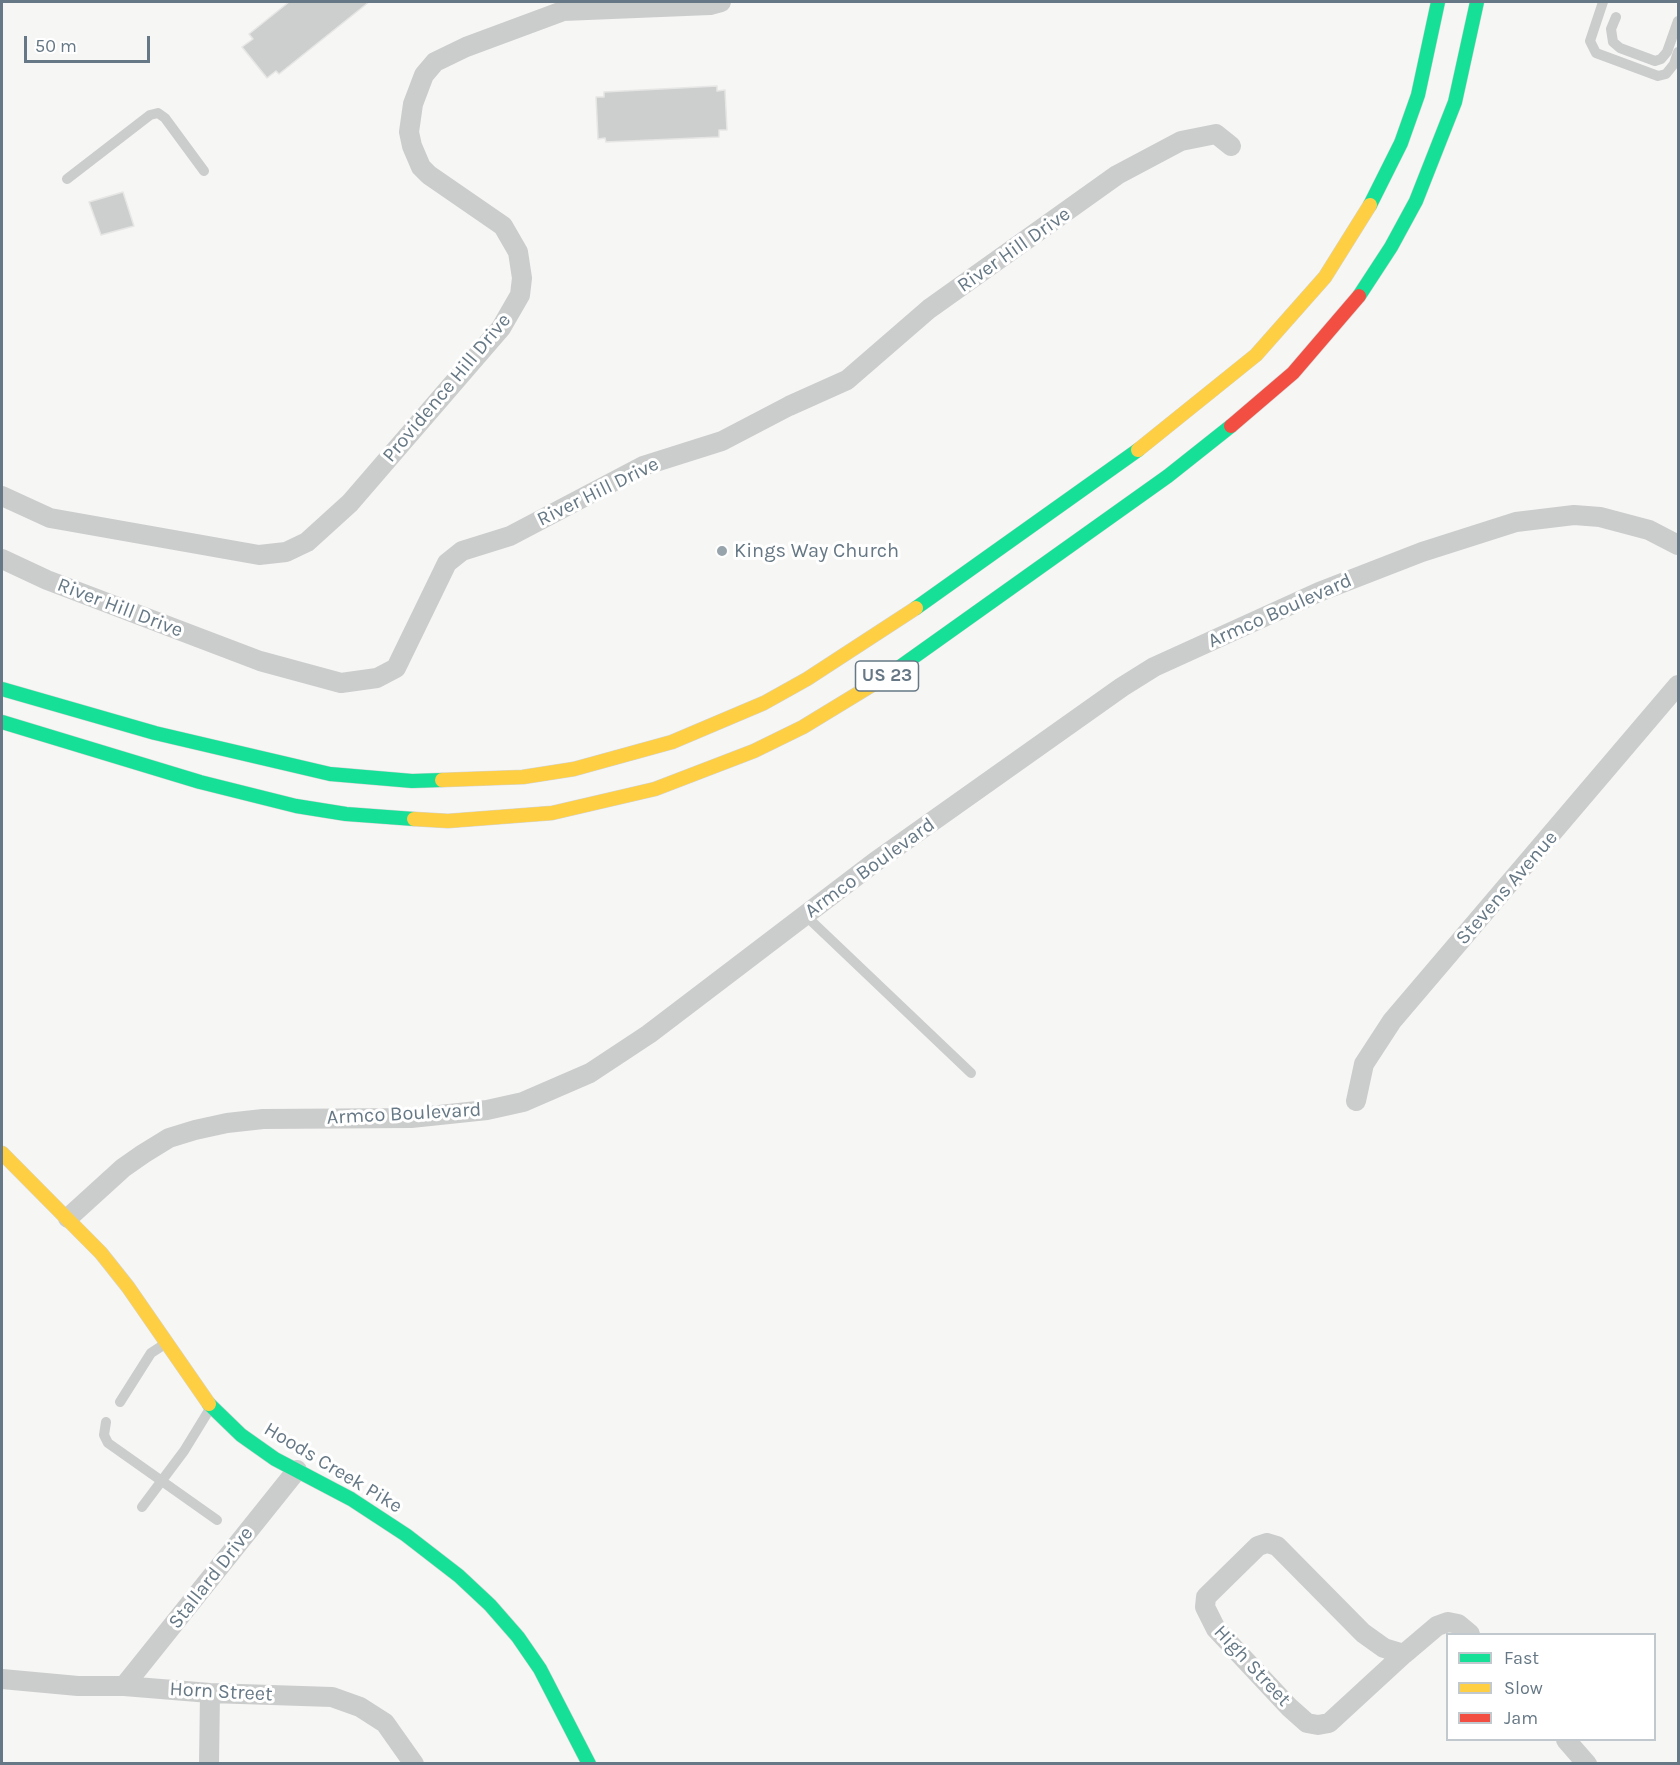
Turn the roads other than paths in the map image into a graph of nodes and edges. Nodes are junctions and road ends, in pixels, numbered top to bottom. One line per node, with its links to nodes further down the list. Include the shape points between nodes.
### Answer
1 (721, 2): 11 (street, Providence Hill Drive, via 563,11 456,52 435,62 424,75 413,104 409,132 421,167 503,226 518,252 520,295 501,328 350,503 307,542 286,552 259,555 50,518)
2 (1438, 2): 15 (main road, US 23, via 1418,95 1380,189 1325,276 1256,355 1136,452 891,626 755,707 672,742 574,769 523,777 412,782 319,771 156,733)
3 (1477, 2): 16 (main road, US 23, via 1455,102 1416,201 1362,292 1293,372 1168,476 896,670 754,751 665,786 604,803 552,813 448,821 346,814 287,804)
4 (1603, 2): 7 (lane, via 1590,41 1596,53 1658,76 1666,74)
5 (1616, 17): 6 (lane, via 1610,36 1613,42 1655,62 1667,52)
6 (1678, 21)
7 (1678, 52)
8 (1231, 146): 13 (street, River Hill Drive, via 1216,134 1181,141 1117,175 929,309 847,380 722,441 643,466 510,536 462,551 447,562 396,668 377,678 341,683 260,661)
9 (204, 171): 10 (lane, via 158,113 150,115)
10 (67, 179)
11 (2, 496)
12 (1678, 545): 17 (street, Armco Boulevard, via 1649,530 1600,517 1574,515 1516,522 1422,552 1320,592 1154,667 1122,687)
13 (2, 559)
14 (1678, 685): 19 (street, Stevens Avenue, via 1392,1021 1364,1064)
15 (2, 689)
16 (2, 722)
17 (805, 915): 18 (lane); 21 (street, Armco Boulevard, via 649,1034 590,1073 557,1089 523,1102 450,1115 262,1119 195,1130 169,1138 143,1154)
18 (971, 1072)
19 (1356, 1101)
20 (2, 1153): 21 (main road, Hoods Creek Pike)
21 (68, 1218): 22 (main road, Hoods Creek Pike, via 128,1287)
22 (165, 1343): 23 (lane, via 151,1353); 24 (main road, Hoods Creek Pike)
23 (120, 1402)
24 (211, 1407): 26 (main road, Hoods Creek Pike, via 241,1435); 27 (lane)
25 (106, 1422): 27 (lane, via 104,1436 108,1443)
26 (297, 1470): 33 (street, Stallard Drive); 38 (main road, Hoods Creek Pike, via 406,1535 490,1605 540,1669)
27 (161, 1482): 28 (lane); 29 (lane)
28 (142, 1507)
29 (217, 1520)
30 (1468, 1633): 31 (street, High Street, via 1458,1624 1448,1622 1437,1626)
31 (1404, 1654): 31 (street, High Street, via 1329,1723 1313,1725 1289,1707 1216,1629 1204,1607 1206,1597 1258,1546 1272,1544 1363,1633 1384,1648)
32 (2, 1679): 33 (street, Horn Street)
33 (124, 1686): 34 (street, Horn Street)
34 (210, 1693): 36 (street); 37 (street, Horn Street, via 332,1697 360,1707 385,1723)
35 (1567, 1741): 39 (street)
36 (209, 1764)
37 (414, 1764)
38 (589, 1764)
39 (1587, 1764)

